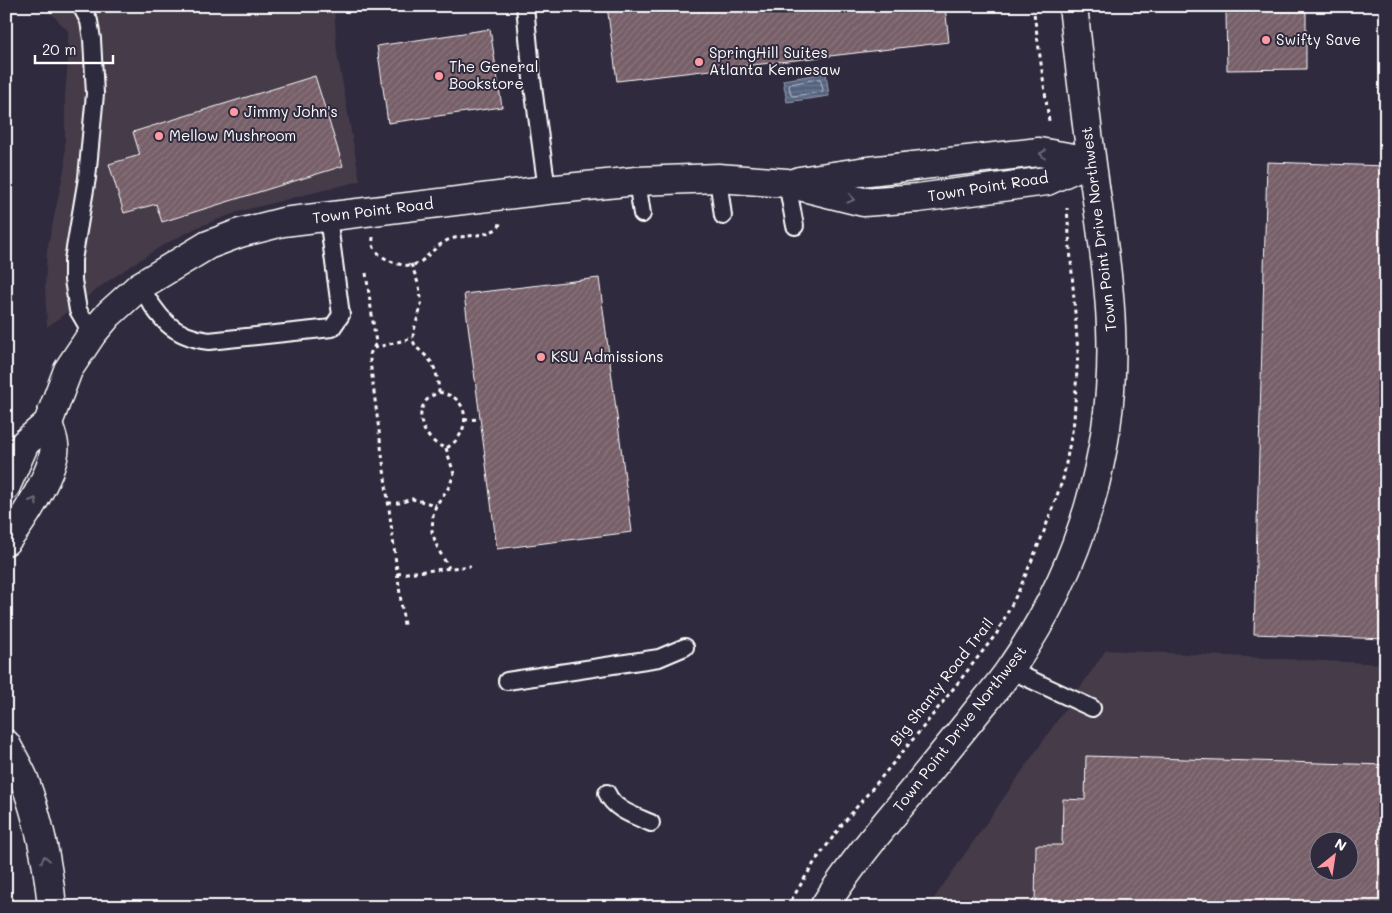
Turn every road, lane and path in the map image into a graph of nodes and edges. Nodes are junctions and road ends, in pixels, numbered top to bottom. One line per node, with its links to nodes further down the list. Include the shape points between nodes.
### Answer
1 (81, 6): 21 (lane, via 89,21 92,39 95,94 73,280 78,310)
2 (525, 6): 10 (lane)
3 (1034, 6): 5 (path)
4 (1076, 7): 6 (street, Town Point Drive Northwest)
5 (1049, 121)
6 (1091, 161): 9 (street, Town Point Road, via 1039,152); 38 (street, Town Point Drive Northwest, via 1111,326 1110,383 1102,455 1077,545 1056,592)
7 (718, 178): 8 (street, Town Point Road); 9 (street, Town Point Road); 15 (lane)
8 (637, 181): 10 (street, Town Point Road); 14 (lane)
9 (787, 183): 17 (lane)
10 (547, 190): 11 (street, Town Point Road)
11 (497, 196): 13 (street, Town Point Road); 18 (path, via 500,220 499,227 493,232 451,239 417,264)
12 (1067, 208): 45 (path, Big Shanty Road Trail, via 1078,352 1074,421 1063,479 1043,534 997,633 841,826)
13 (372, 211): 16 (street, Town Point Road); 18 (path, via 373,246 386,258 402,265)
14 (642, 214)
15 (723, 216)
16 (328, 217): 20 (street, Town Point Road, via 283,222 240,233 208,245); 20 (lane, via 341,315 332,328 209,341 193,339 177,332 156,313)
17 (794, 226)
18 (411, 264): 22 (path, via 421,300)
19 (366, 274): 23 (path, via 376,343)
20 (140, 286): 21 (street, Town Point Road)
21 (92, 334): 27 (street, Town Point Road, via 68,370)
22 (412, 338): 23 (path); 24 (path, via 432,362)
23 (373, 348): 30 (path, via 370,361)
24 (439, 392): 26 (path, via 457,400); 28 (path, via 423,404 421,422 433,442)
25 (480, 419): 26 (path)
26 (464, 420): 28 (path, via 461,435)
27 (48, 423): 29 (street, Town Point Road, via 25,442); 32 (street, one-way to 27, via 33,503 55,452)
28 (446, 448): 31 (path, via 454,474 450,487)
29 (6, 486)
30 (388, 503): 31 (path, via 412,499); 35 (path)
31 (436, 505): 34 (path, via 432,532)
32 (6, 541)
33 (471, 566): 34 (path)
34 (449, 568): 35 (path)
35 (397, 574): 36 (path)
36 (404, 625)
37 (686, 647): 39 (lane, via 659,658)
38 (1010, 670): 40 (lane); 46 (street, Town Point Drive Northwest, via 851,866)
39 (507, 681)
40 (1092, 708)
41 (6, 744): 44 (street, one-way to 41, via 50,880 35,813 23,777)
42 (607, 794): 43 (lane, via 618,808)
43 (650, 824)
44 (52, 907)
45 (787, 907)
46 (824, 907)

